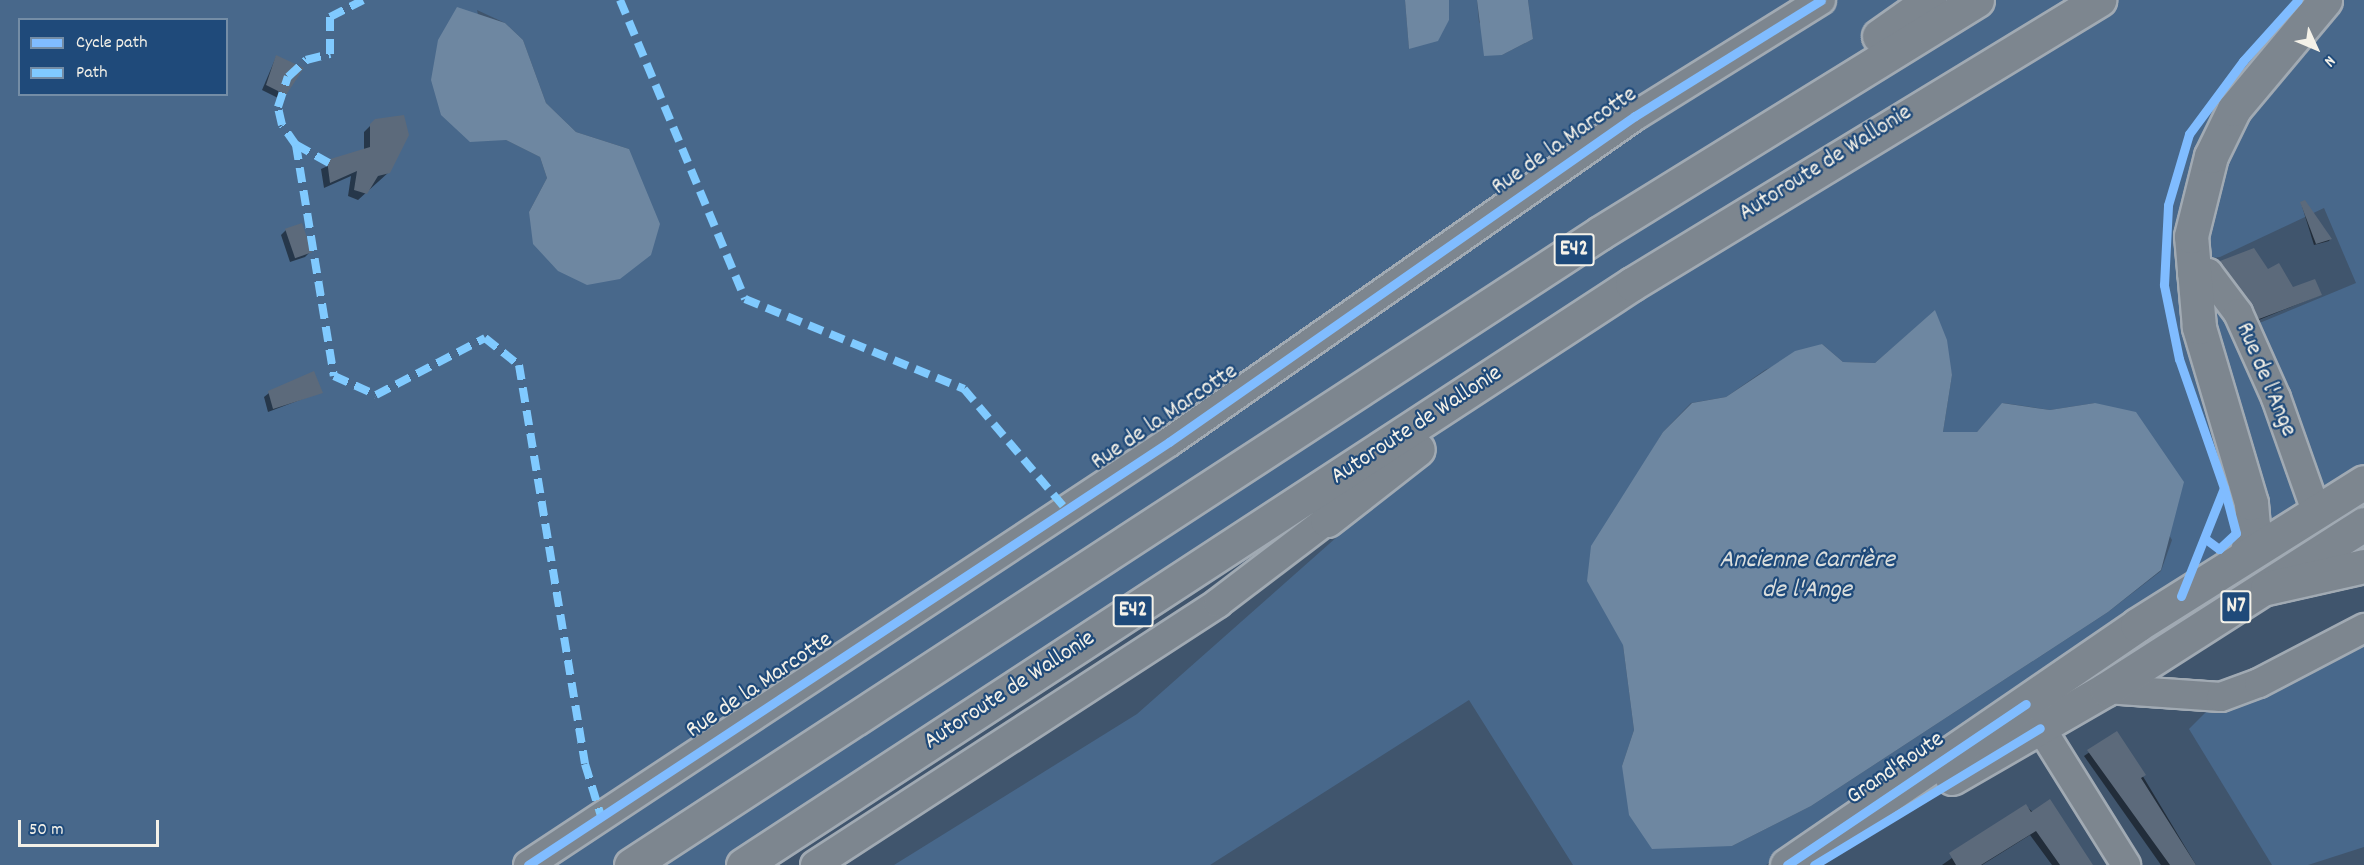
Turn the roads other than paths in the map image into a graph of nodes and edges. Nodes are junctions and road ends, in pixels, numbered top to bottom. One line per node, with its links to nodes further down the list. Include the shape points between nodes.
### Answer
1 (1821, 0): 21 (street, Rue de la Marcotte, via 1635,116 1168,442)
2 (1930, 0): 6 (main road, via 1868,44)
3 (1977, 0): 6 (main road, E42)
4 (2100, 0): 8 (main road, Autoroute de Wallonie / E42, via 1876,132)
5 (2325, 0): 7 (main road, via 2234,110 2211,156 2191,236)
6 (1839, 83): 22 (main road, E42)
7 (2192, 273): 10 (main road, via 2199,327); 11 (street, Rue de l'Ange, via 2208,273 2238,313 2276,399)
8 (1524, 357): 12 (main road); 23 (main road, Autoroute de Wallonie / E42)
9 (2364, 482): 11 (main road, Grand'Route / N7)
10 (2251, 503): 13 (main road); 15 (main road, via 2253,526)
11 (2315, 508): 13 (main road, Grand'Route / N7)
12 (1327, 520): 24 (street, via 1218,603)
13 (2280, 531): 14 (main road, via 2312,542); 15 (main road, Grand'Route / N7)
14 (2352, 532): 17 (main road, Grand'Route / N7)
15 (2246, 555): 20 (main road, Grand'Route / N7)
16 (2364, 566): 17 (main road)
17 (2267, 588): 19 (main road, Grand'Route / N7)
18 (2364, 628): 19 (street, via 2221,697)
19 (2106, 688): 20 (main road, Grand'Route / N7)
20 (2033, 716): 25 (main road, Grand'Route / N7); 26 (main road, Grand'Route / N7); 27 (street)
21 (528, 865)
22 (631, 865)
23 (743, 865)
24 (814, 865)
25 (1787, 865)
26 (1814, 865)
27 (2126, 865)

